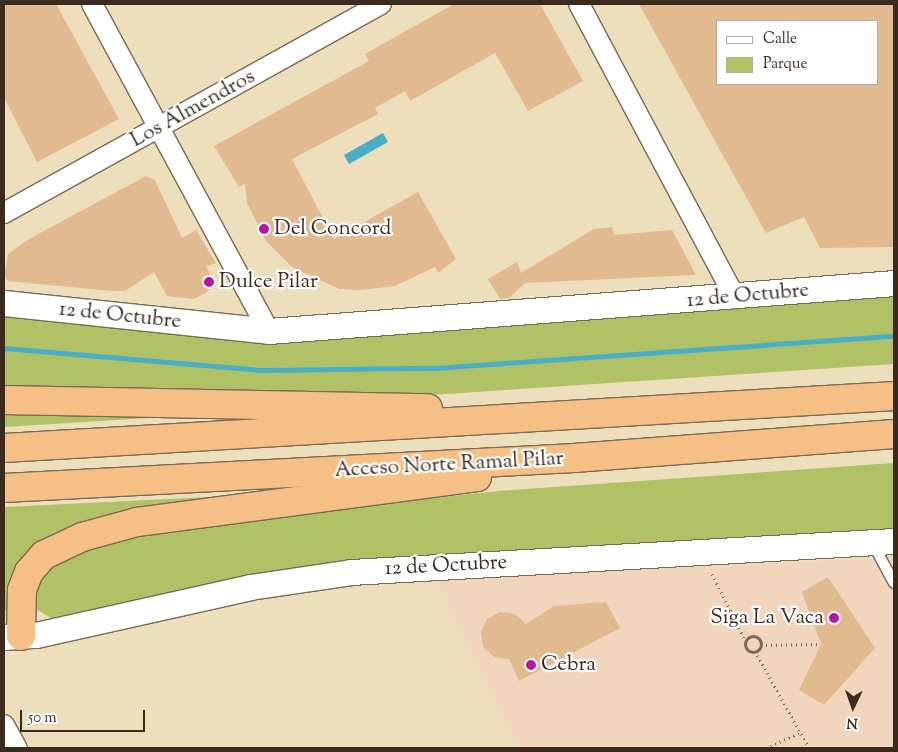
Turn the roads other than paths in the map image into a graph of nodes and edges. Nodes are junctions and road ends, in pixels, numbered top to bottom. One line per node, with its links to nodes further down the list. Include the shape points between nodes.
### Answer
1 (92, 4): 4 (street)
2 (381, 4): 4 (street, Los Almendros)
3 (579, 4): 7 (street)
4 (160, 129): 5 (street, Los Almendros); 9 (street)
5 (4, 213)
6 (894, 283): 7 (street, 12 de Octubre)
7 (734, 298): 9 (street, 12 de Octubre)
8 (4, 303): 9 (street, 12 de Octubre)
9 (269, 331)
10 (894, 396): 12 (highway, Acceso Norte Ramal Pilar)
11 (4, 400): 12 (highway)
12 (647, 413): 14 (highway, Acceso Norte Ramal Pilar)
13 (894, 434): 15 (highway, Acceso Norte Ramal Pilar)
14 (4, 448)
15 (574, 458): 16 (highway, Acceso Norte Ramal Pilar); 19 (highway, via 424,488 137,522 82,537 44,555 29,572)
16 (4, 488)
17 (883, 542): 18 (lane); 19 (street, 12 de Octubre, via 351,572 250,587 106,622)
18 (894, 583)
19 (12, 636)
20 (4, 725): 21 (street)
21 (17, 748)

